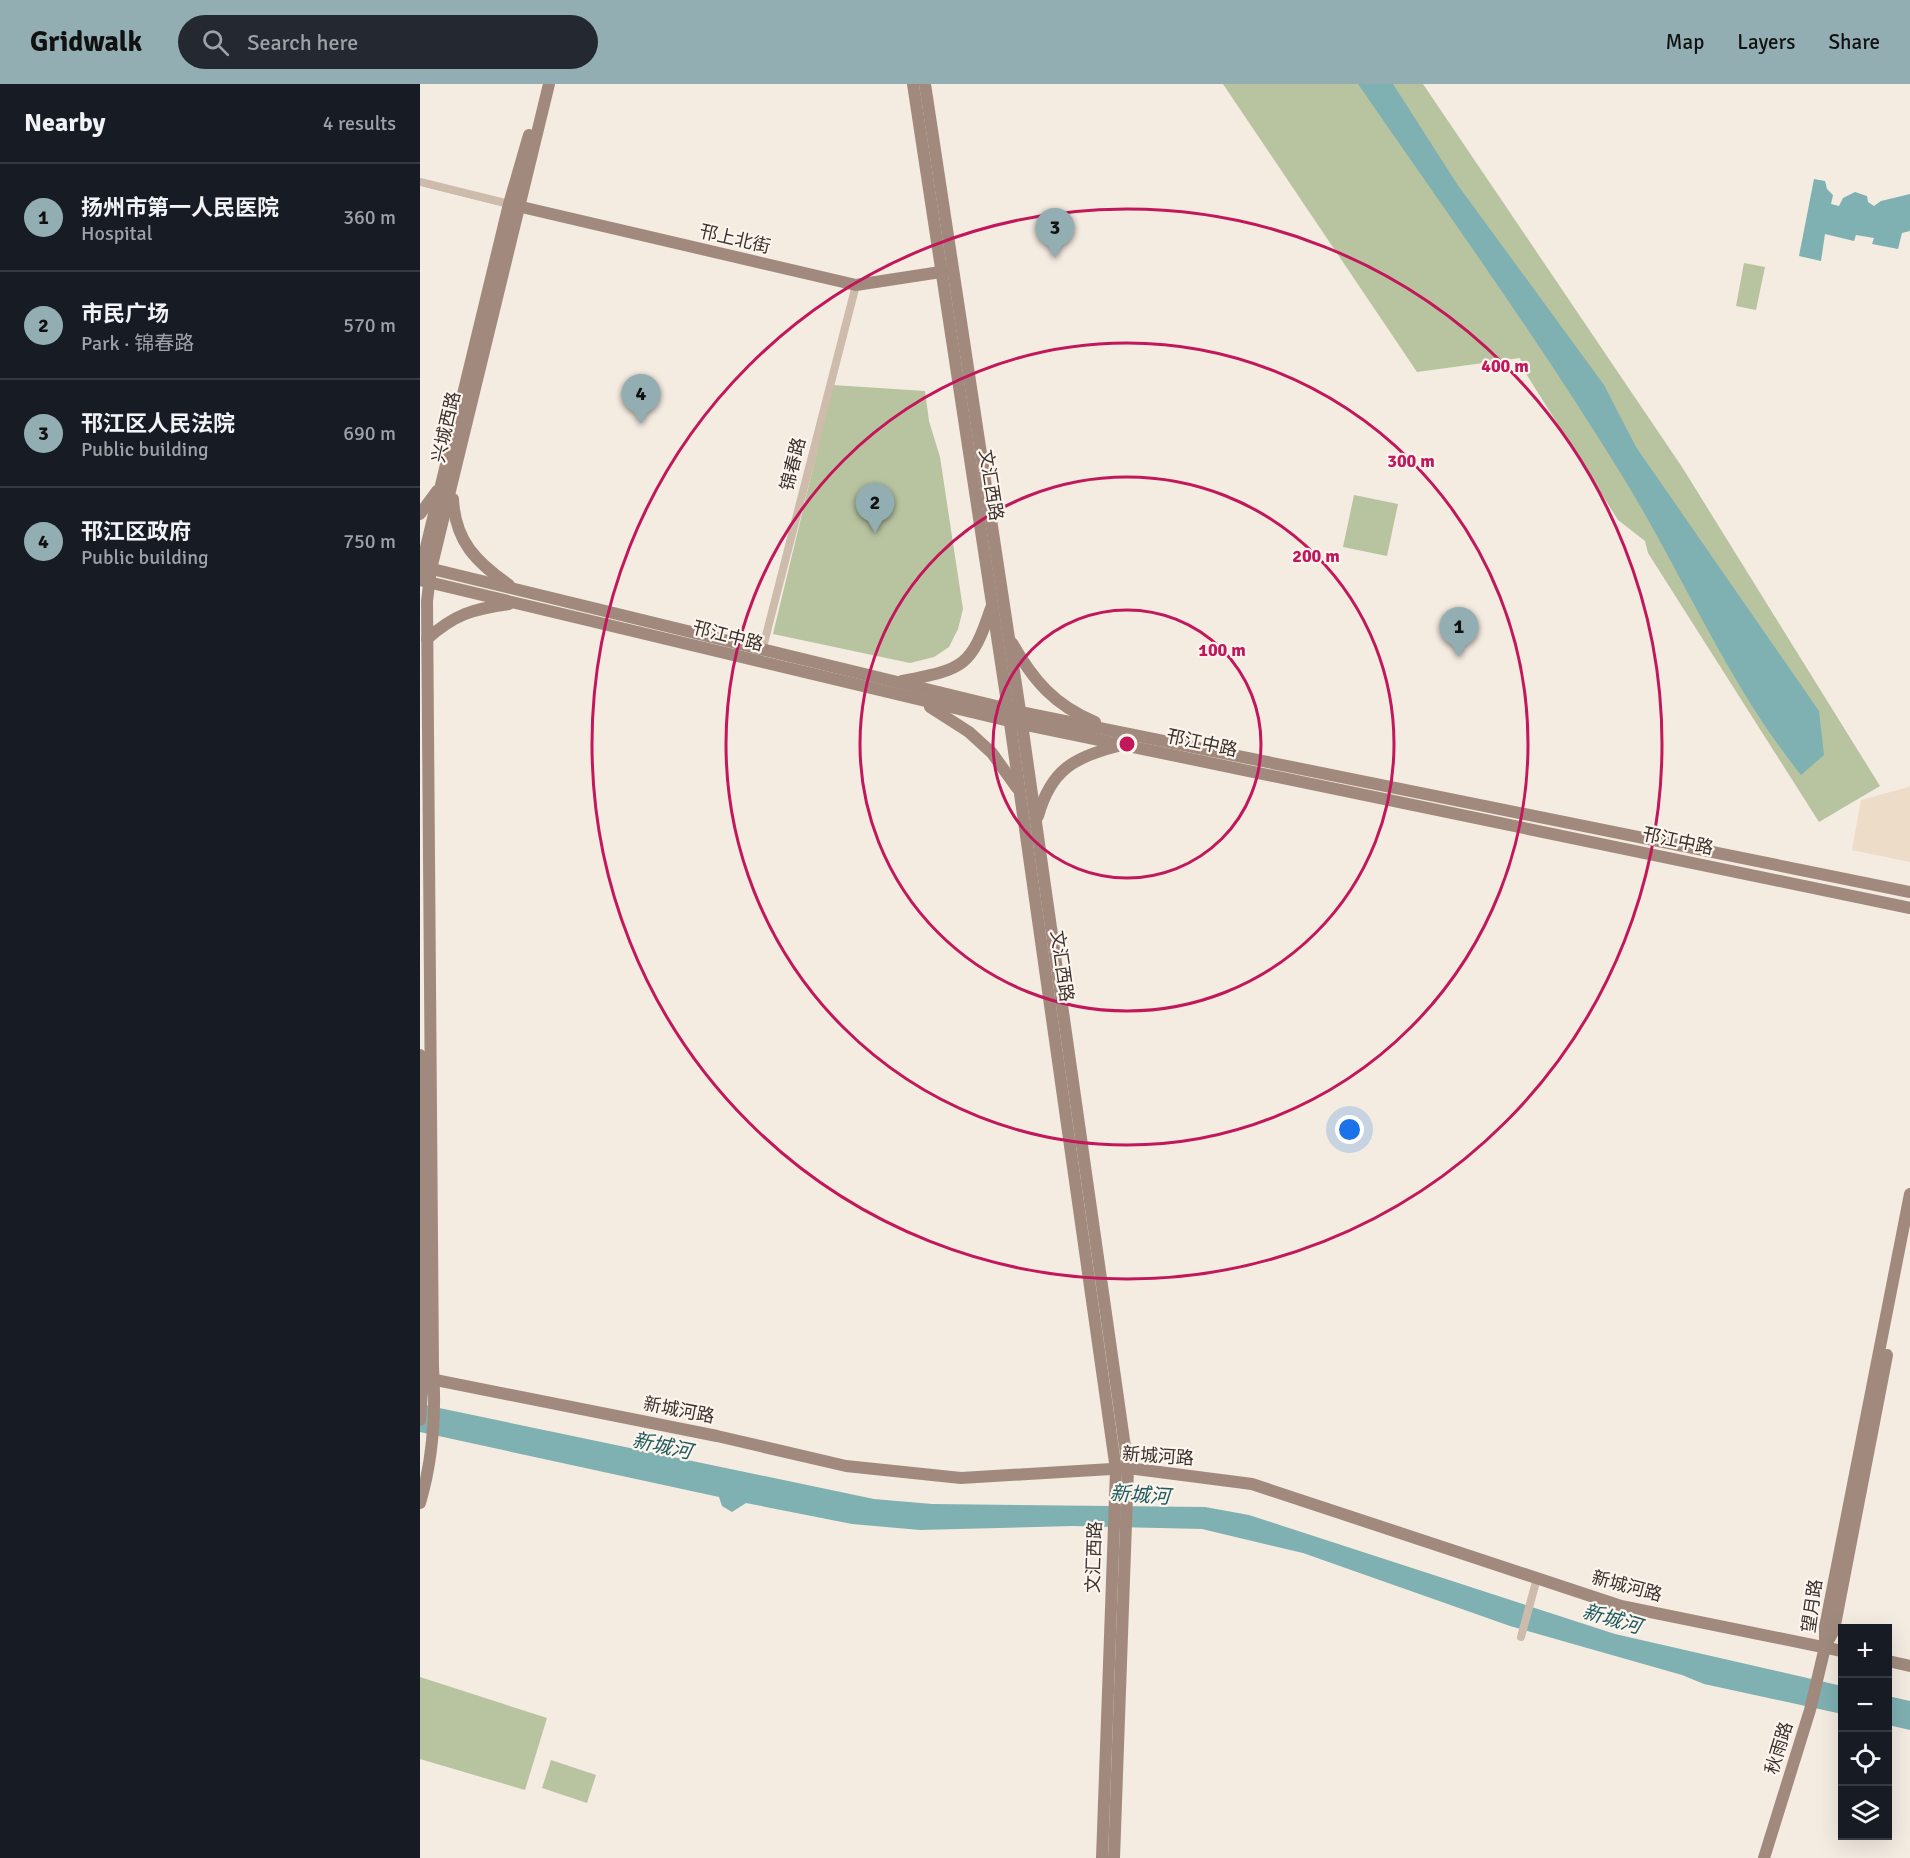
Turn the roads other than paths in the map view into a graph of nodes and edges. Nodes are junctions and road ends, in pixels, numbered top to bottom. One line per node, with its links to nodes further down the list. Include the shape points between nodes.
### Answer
1 (541, 84): 6 (main road, 兴城西路)
2 (549, 84): 6 (main road, 兴城西路)
3 (913, 84): 8 (main road, 文汇西路)
4 (926, 84): 7 (main road, 文汇西路)
5 (420, 182): 6 (street)
6 (515, 205): 9 (main road, 邗上北街); 10 (main road, 兴城西路)
7 (954, 270): 8 (main road, 邗上北街); 15 (main road, 文汇西路)
8 (940, 273): 9 (main road, 邗上北街); 14 (main road, 文汇西路)
9 (856, 285): 17 (street, 锦春路)
10 (446, 484): 11 (main road); 12 (main road, 兴城西路); 13 (main road, via 464,543 483,567)
11 (420, 514)
12 (424, 573): 13 (main road, 邗江中路); 16 (main road, 兴城西路)
13 (517, 596): 16 (main road, via 447,621); 17 (main road, 邗江中路); 19 (main road, 邗江中路)
14 (992, 607): 18 (main road, via 979,642 965,662 938,674); 20 (main road, 文汇西路)
15 (1008, 635): 20 (main road, 文汇西路); 21 (main road, via 1028,671 1048,695 1072,712)
16 (427, 639): 31 (main road, 兴城西路)
17 (762, 651): 18 (main road, 邗江中路)
18 (897, 682): 20 (main road, 邗江中路)
19 (922, 701): 20 (main road, 邗江中路); 23 (main road, via 993,753)
20 (1015, 717): 21 (main road, 邗江中路); 22 (main road, 邗江中路); 23 (main road, 文汇西路); 24 (main road, 文汇西路)
21 (1121, 732): 25 (main road, 邗江中路)
22 (1123, 745): 24 (main road, via 1090,753 1064,770 1045,791); 26 (main road, 邗江中路)
23 (1019, 791): 33 (main road, 文汇西路)
24 (1036, 823): 33 (main road, 文汇西路)
25 (1910, 892)
26 (1910, 908)
27 (420, 1055): 30 (main road, 兴城西路)
28 (1910, 1194): 38 (main road, 望月路, via 1825,1627)
29 (1910, 1235): 38 (main road, 望月路, via 1834,1630)
30 (421, 1319): 31 (main road, 兴城西路)
31 (426, 1378): 32 (main road, 兴城西路); 33 (main road, 新城河路, via 846,1466 961,1478); 34 (main road, 兴城西路, via 436,1402 428,1472)
32 (420, 1420)
33 (1122, 1469): 35 (main road, 文汇西路); 36 (main road, 新城河路, via 1252,1484)
34 (420, 1503)
35 (1119, 1536): 42 (main road, 文汇西路); 43 (main road, 文汇西路)
36 (1537, 1578): 37 (street); 38 (main road, 新城河路, via 1622,1606)
37 (1521, 1637)
38 (1825, 1647): 39 (main road, 新城河路); 44 (main road, 秋雨路, via 1810,1710)
39 (1838, 1650)
40 (1892, 1662): 41 (main road)
41 (1910, 1666)
42 (1102, 1858)
43 (1114, 1858)
44 (1764, 1858)

